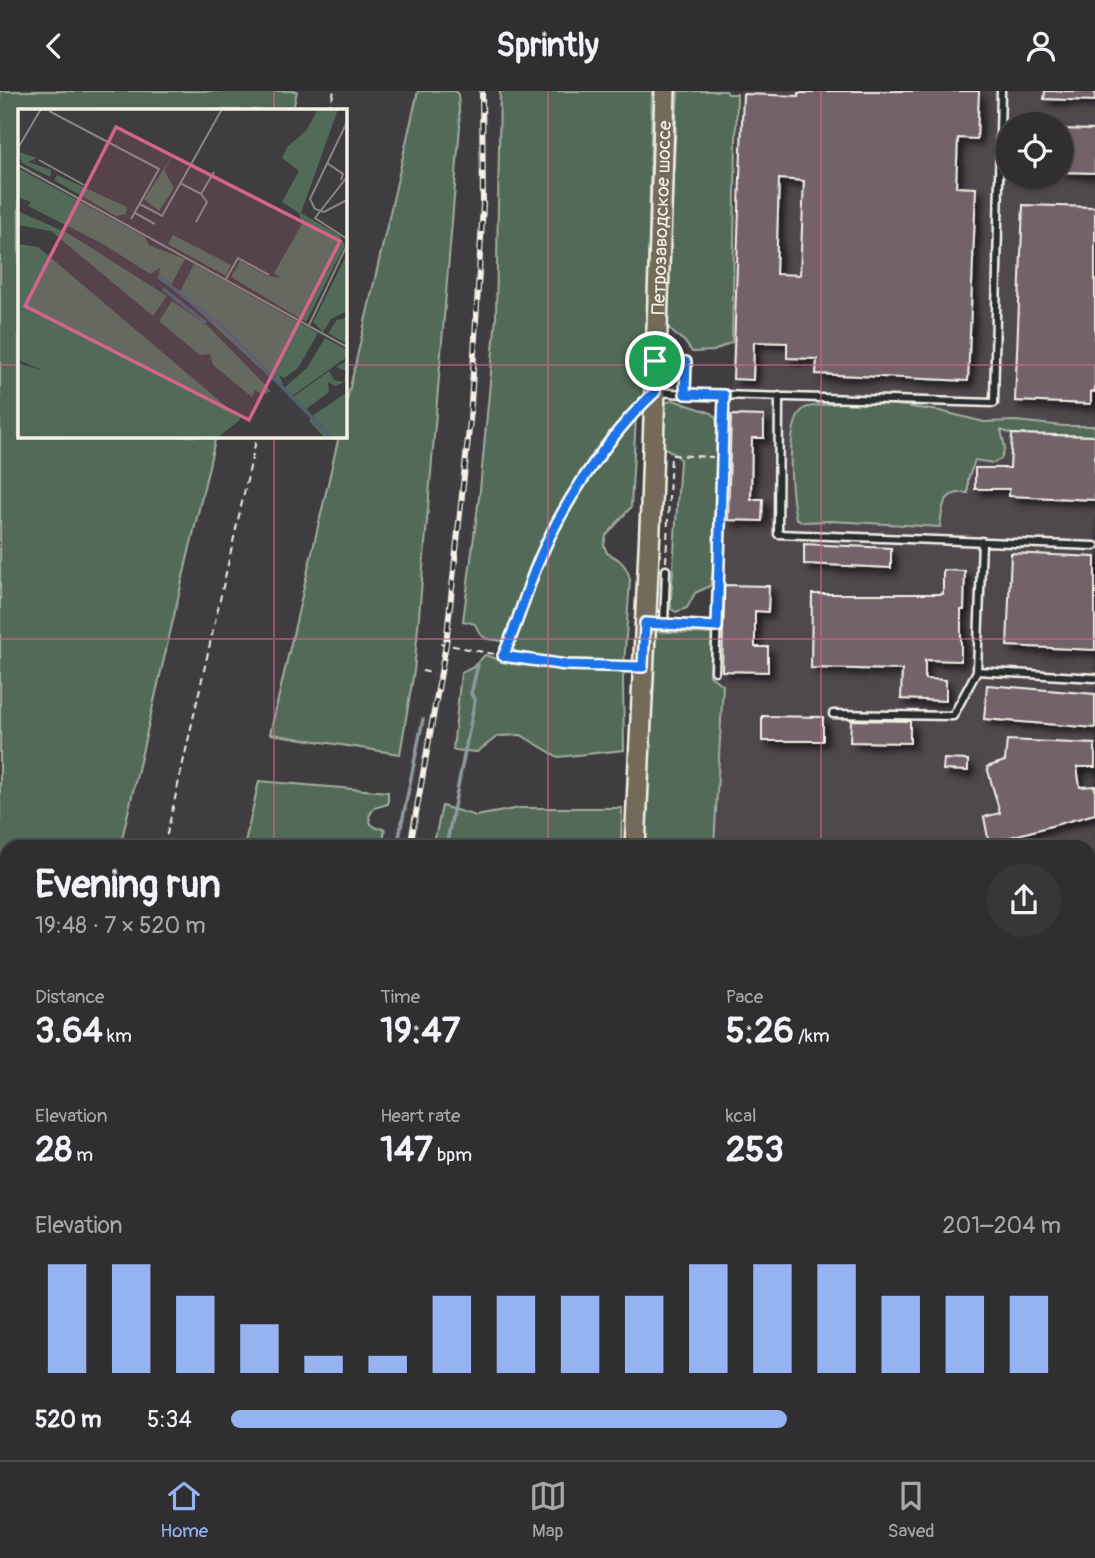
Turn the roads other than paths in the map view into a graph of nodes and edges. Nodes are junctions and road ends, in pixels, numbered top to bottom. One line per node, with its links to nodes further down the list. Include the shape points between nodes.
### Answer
1 (665, 91): 3 (main road, Петрозаводское шоссе)
2 (1001, 91): 7 (lane, via 995,404)
3 (655, 361): 4 (main road, Петрозаводское шоссе); 5 (lane, via 686,362)
4 (655, 392): 5 (lane); 13 (main road, Петрозаводское шоссе)
5 (685, 394): 6 (lane)
6 (724, 395): 7 (lane); 8 (lane)
7 (779, 396): 9 (lane, via 778,534)
8 (720, 517)
9 (982, 541): 10 (lane); 16 (lane)
10 (1095, 546)
11 (666, 570): 13 (lane)
12 (718, 584): 14 (lane)
13 (654, 624): 14 (lane); 19 (main road, Петрозаводское шоссе, via 643,667)
14 (717, 627): 15 (lane)
15 (715, 671)
16 (977, 671): 17 (lane); 18 (lane, via 953,716)
17 (1095, 678)
18 (833, 714)
19 (635, 840)

